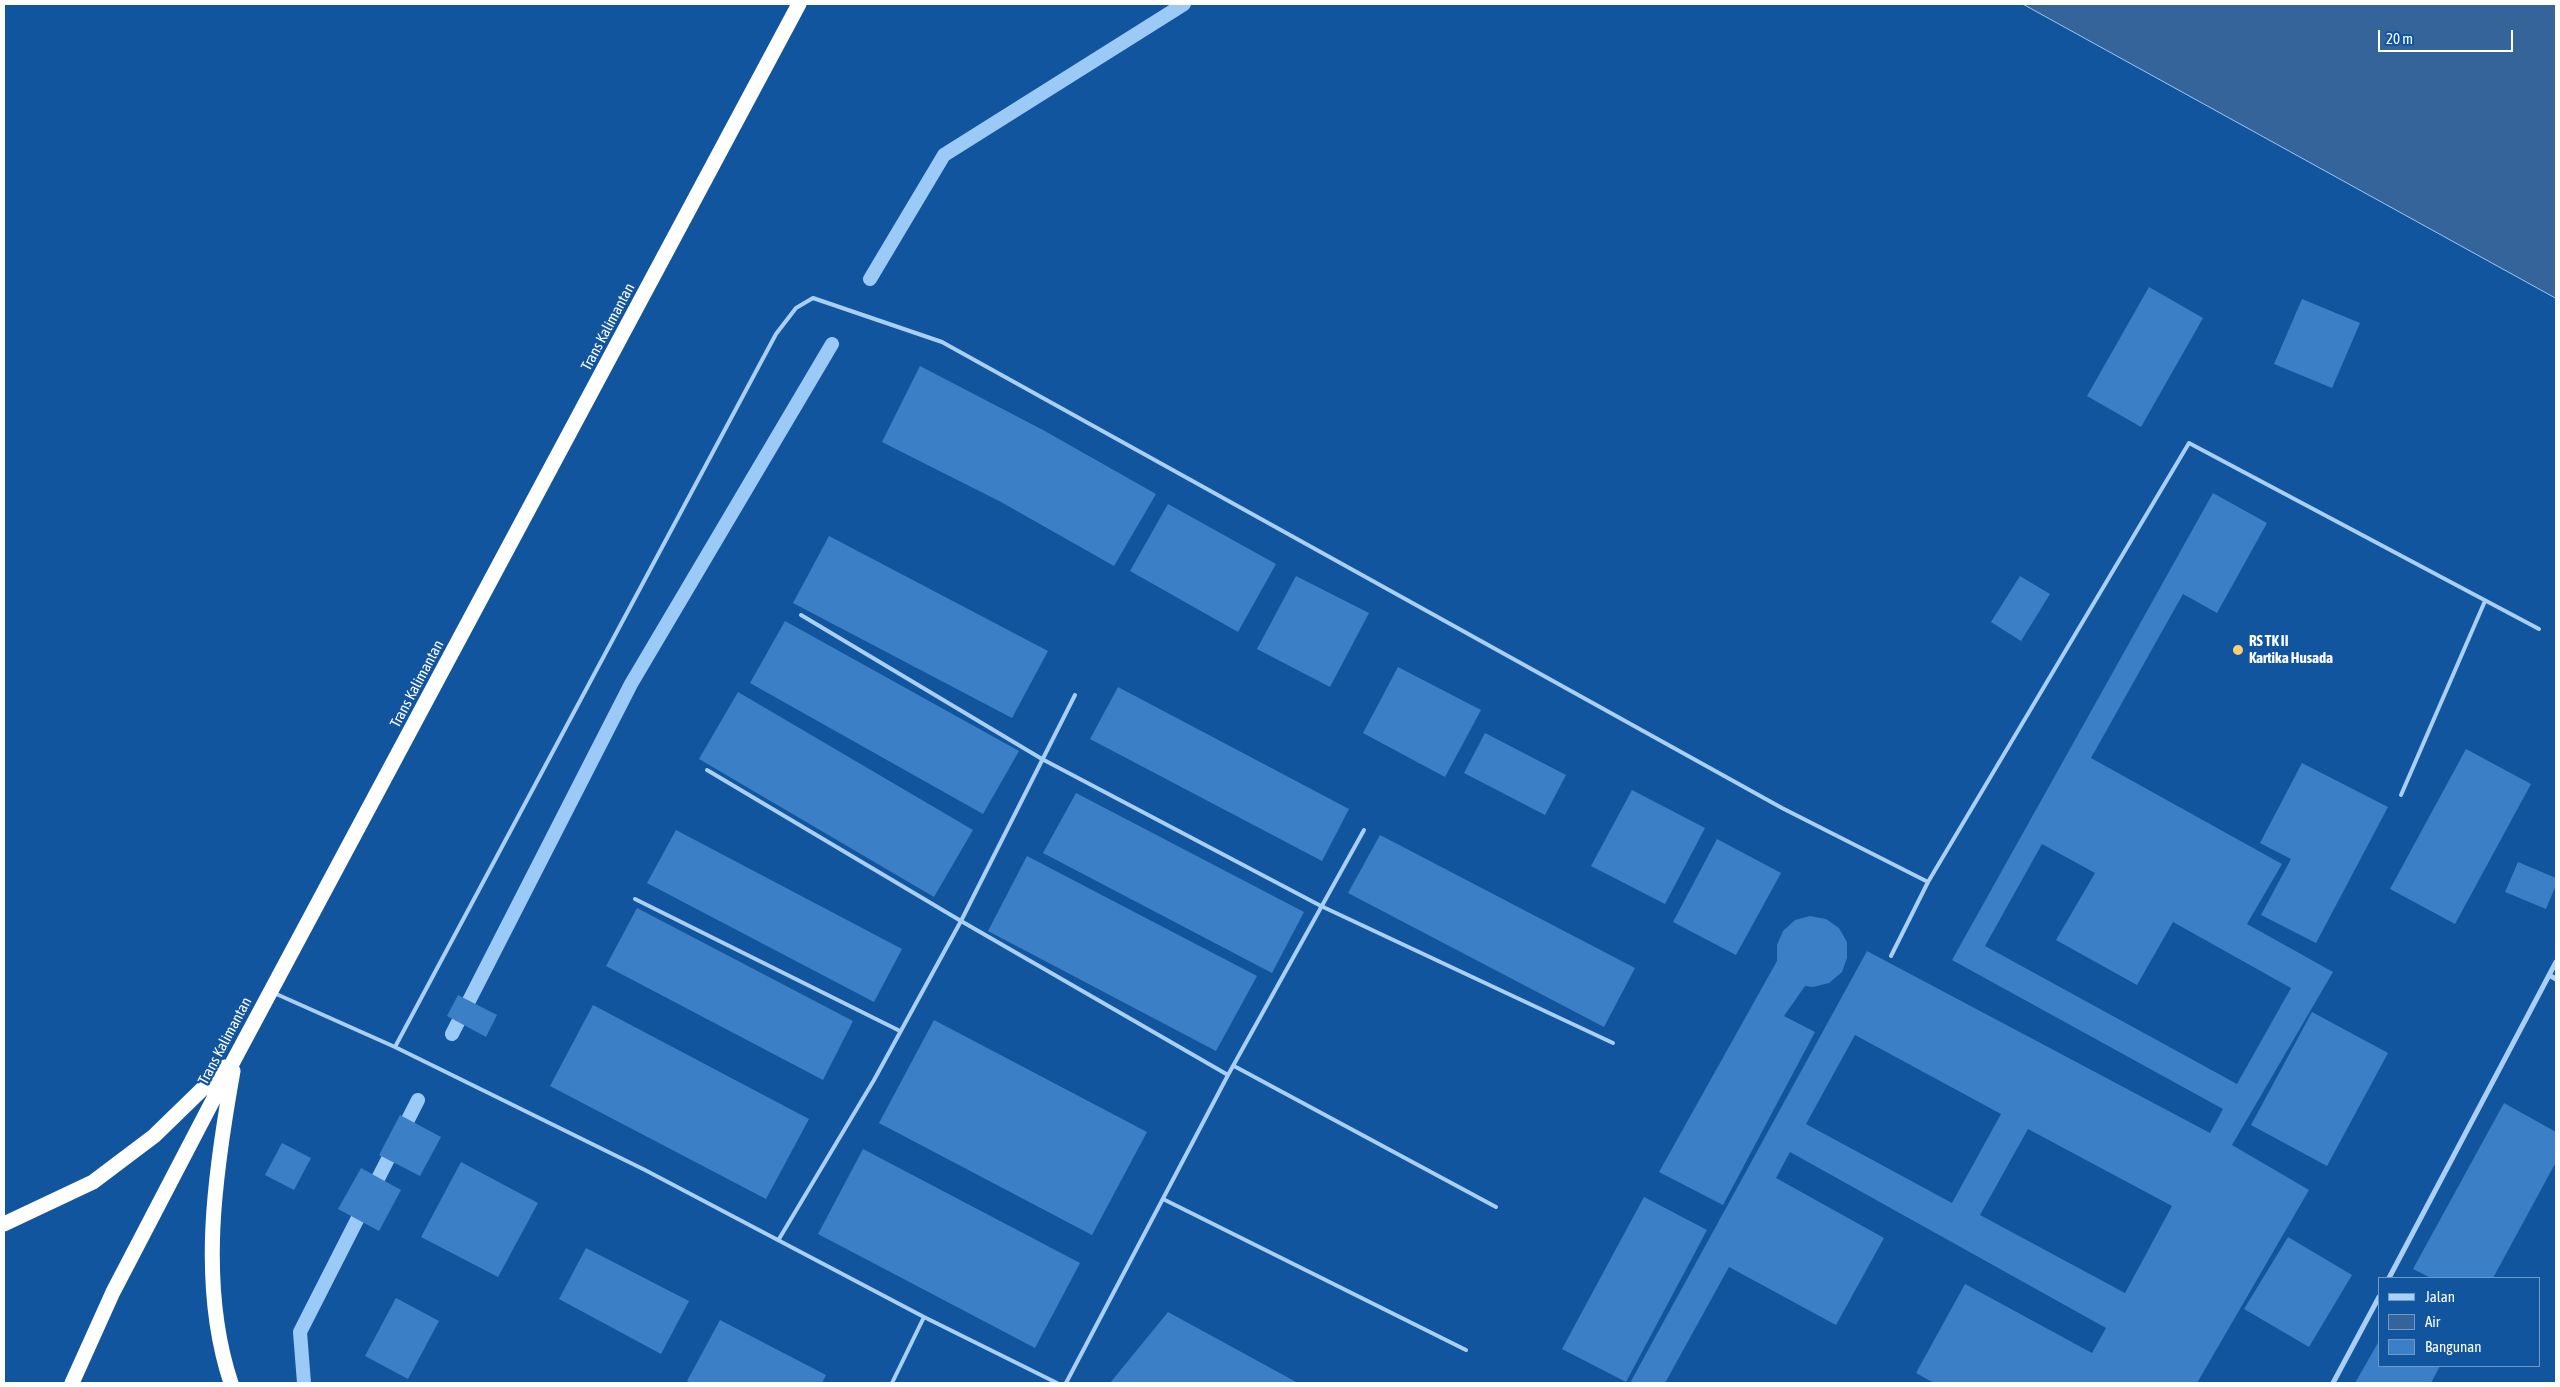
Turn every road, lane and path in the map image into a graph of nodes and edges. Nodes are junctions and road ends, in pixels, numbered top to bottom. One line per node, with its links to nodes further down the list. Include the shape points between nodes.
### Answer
1 (799, 4): 18 (highway, Trans Kalimantan)
2 (2485, 601): 4 (lane); 8 (lane); 10 (lane, via 2189,443)
3 (801, 615): 6 (lane)
4 (2539, 629)
5 (1075, 695): 6 (lane)
6 (1042, 759): 12 (lane); 13 (lane)
7 (707, 770): 13 (lane)
8 (2401, 795)
9 (1364, 830): 12 (lane)
10 (1928, 882): 14 (lane); 21 (lane, via 1782,808 942,342 813,298 796,308 776,334)
11 (635, 899): 19 (lane)
12 (1321, 906): 20 (lane); 23 (lane)
13 (961, 921): 19 (lane); 24 (lane)
14 (1891, 956)
15 (2556, 962): 16 (street)
16 (2549, 975): 17 (street); 29 (street)
17 (2556, 979)
18 (272, 992): 21 (lane); 22 (highway, Trans Kalimantan)
19 (900, 1031): 28 (lane)
20 (1613, 1042)
21 (395, 1047): 28 (lane)
22 (235, 1058): 27 (highway, via 154,1136 93,1182); 33 (highway, Trans Kalimantan, via 113,1292); 34 (highway, via 217,1162 213,1234 215,1299 224,1363)
23 (1234, 1066): 24 (lane); 26 (lane)
24 (1228, 1075): 25 (lane)
25 (1163, 1199): 32 (lane); 37 (lane)
26 (1496, 1207)
27 (4, 1224)
28 (779, 1239): 31 (lane)
29 (2390, 1277)
30 (2378, 1299): 38 (street)
31 (924, 1317): 35 (lane); 36 (lane)
32 (1466, 1350)
33 (72, 1383)
34 (231, 1383)
35 (892, 1383)
36 (1057, 1383)
37 (1066, 1383)
38 (2333, 1383)

